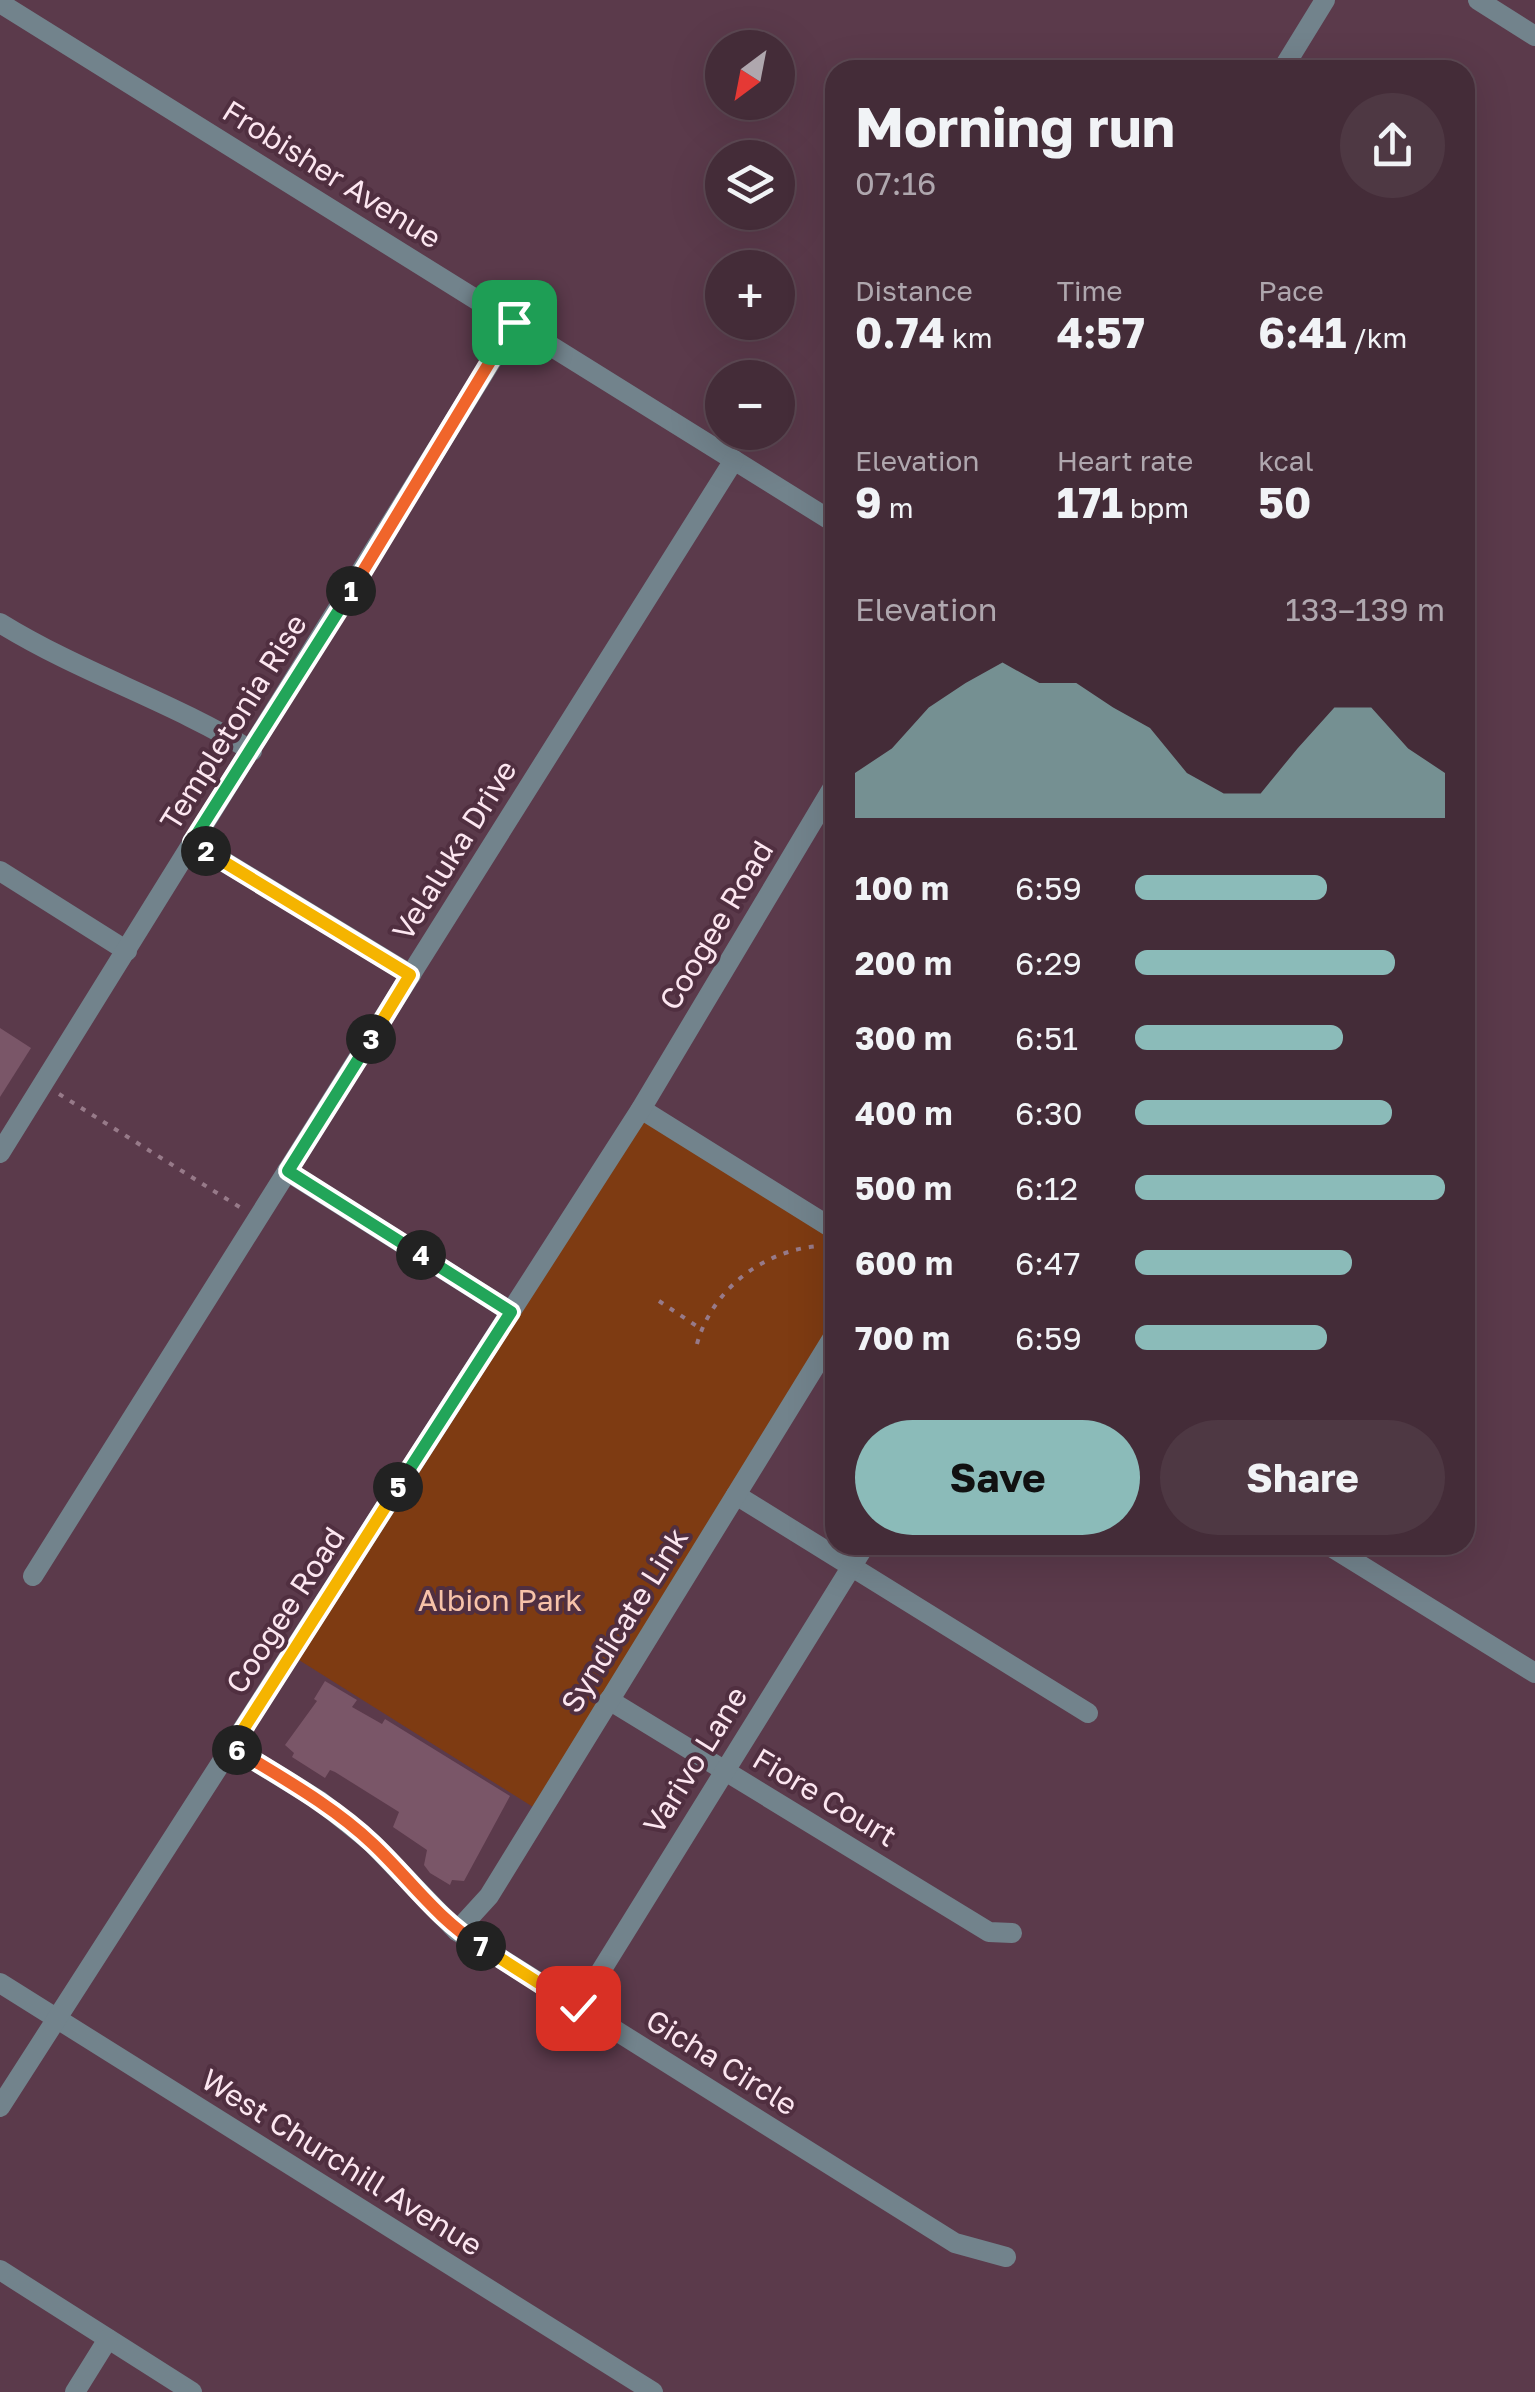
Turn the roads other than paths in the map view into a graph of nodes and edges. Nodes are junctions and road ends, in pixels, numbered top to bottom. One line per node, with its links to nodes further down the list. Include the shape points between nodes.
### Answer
1 (1325, 0): 5 (street)
2 (1478, 0): 4 (street)
3 (0, 3): 6 (street, Frobisher Avenue)
4 (1535, 36)
5 (1288, 60)
6 (514, 322): 7 (street, Frobisher Avenue); 10 (street, Templetonia Rise)
7 (734, 460): 8 (street, Frobisher Avenue); 15 (street, Velaluka Drive)
8 (825, 517)
9 (0, 623): 10 (street, via 74,666 186,711)
10 (252, 751): 12 (street, Templetonia Rise)
11 (825, 801): 16 (street, Coogee Road)
12 (192, 842): 14 (street, Templetonia Rise); 15 (street)
13 (0, 871): 14 (street)
14 (127, 950): 17 (street, Templetonia Rise)
15 (410, 975): 18 (street, Velaluka Drive)
16 (641, 1108): 19 (street); 20 (street, Coogee Road)
17 (0, 1152)
18 (288, 1171): 20 (street); 28 (street, Velaluka Drive)
19 (825, 1236)
20 (511, 1312): 32 (street, Coogee Road)
21 (825, 1350): 22 (street, Syndicate Link)
22 (736, 1496): 23 (street); 30 (street, Syndicate Link)
23 (825, 1551)
24 (832, 1555): 27 (street)
25 (859, 1555): 27 (street, Varivo Lane)
26 (1344, 1555): 29 (street)
27 (851, 1567): 31 (street); 33 (street, Varivo Lane)
28 (33, 1576)
29 (1535, 1672)
30 (609, 1700): 33 (street, Fiore Court); 34 (street, Syndicate Link, via 489,1896)
31 (1088, 1713)
32 (232, 1747): 34 (street, Gicha Circle, via 320,1801 371,1842); 38 (street, Coogee Road)
33 (722, 1770): 35 (street, Fiore Court, via 988,1932); 37 (street, Varivo Lane)
34 (457, 1932): 37 (street, Gicha Circle)
35 (1012, 1933)
36 (0, 1983): 38 (street, West Churchill Avenue)
37 (578, 2008): 40 (street, Gicha Circle, via 955,2243)
38 (59, 2020): 39 (street, Coogee Road); 45 (street, West Churchill Avenue)
39 (0, 2107)
40 (1006, 2256)
41 (0, 2270): 42 (street)
42 (108, 2339): 43 (street); 44 (street)
43 (75, 2392)
44 (192, 2392)
45 (653, 2392)

